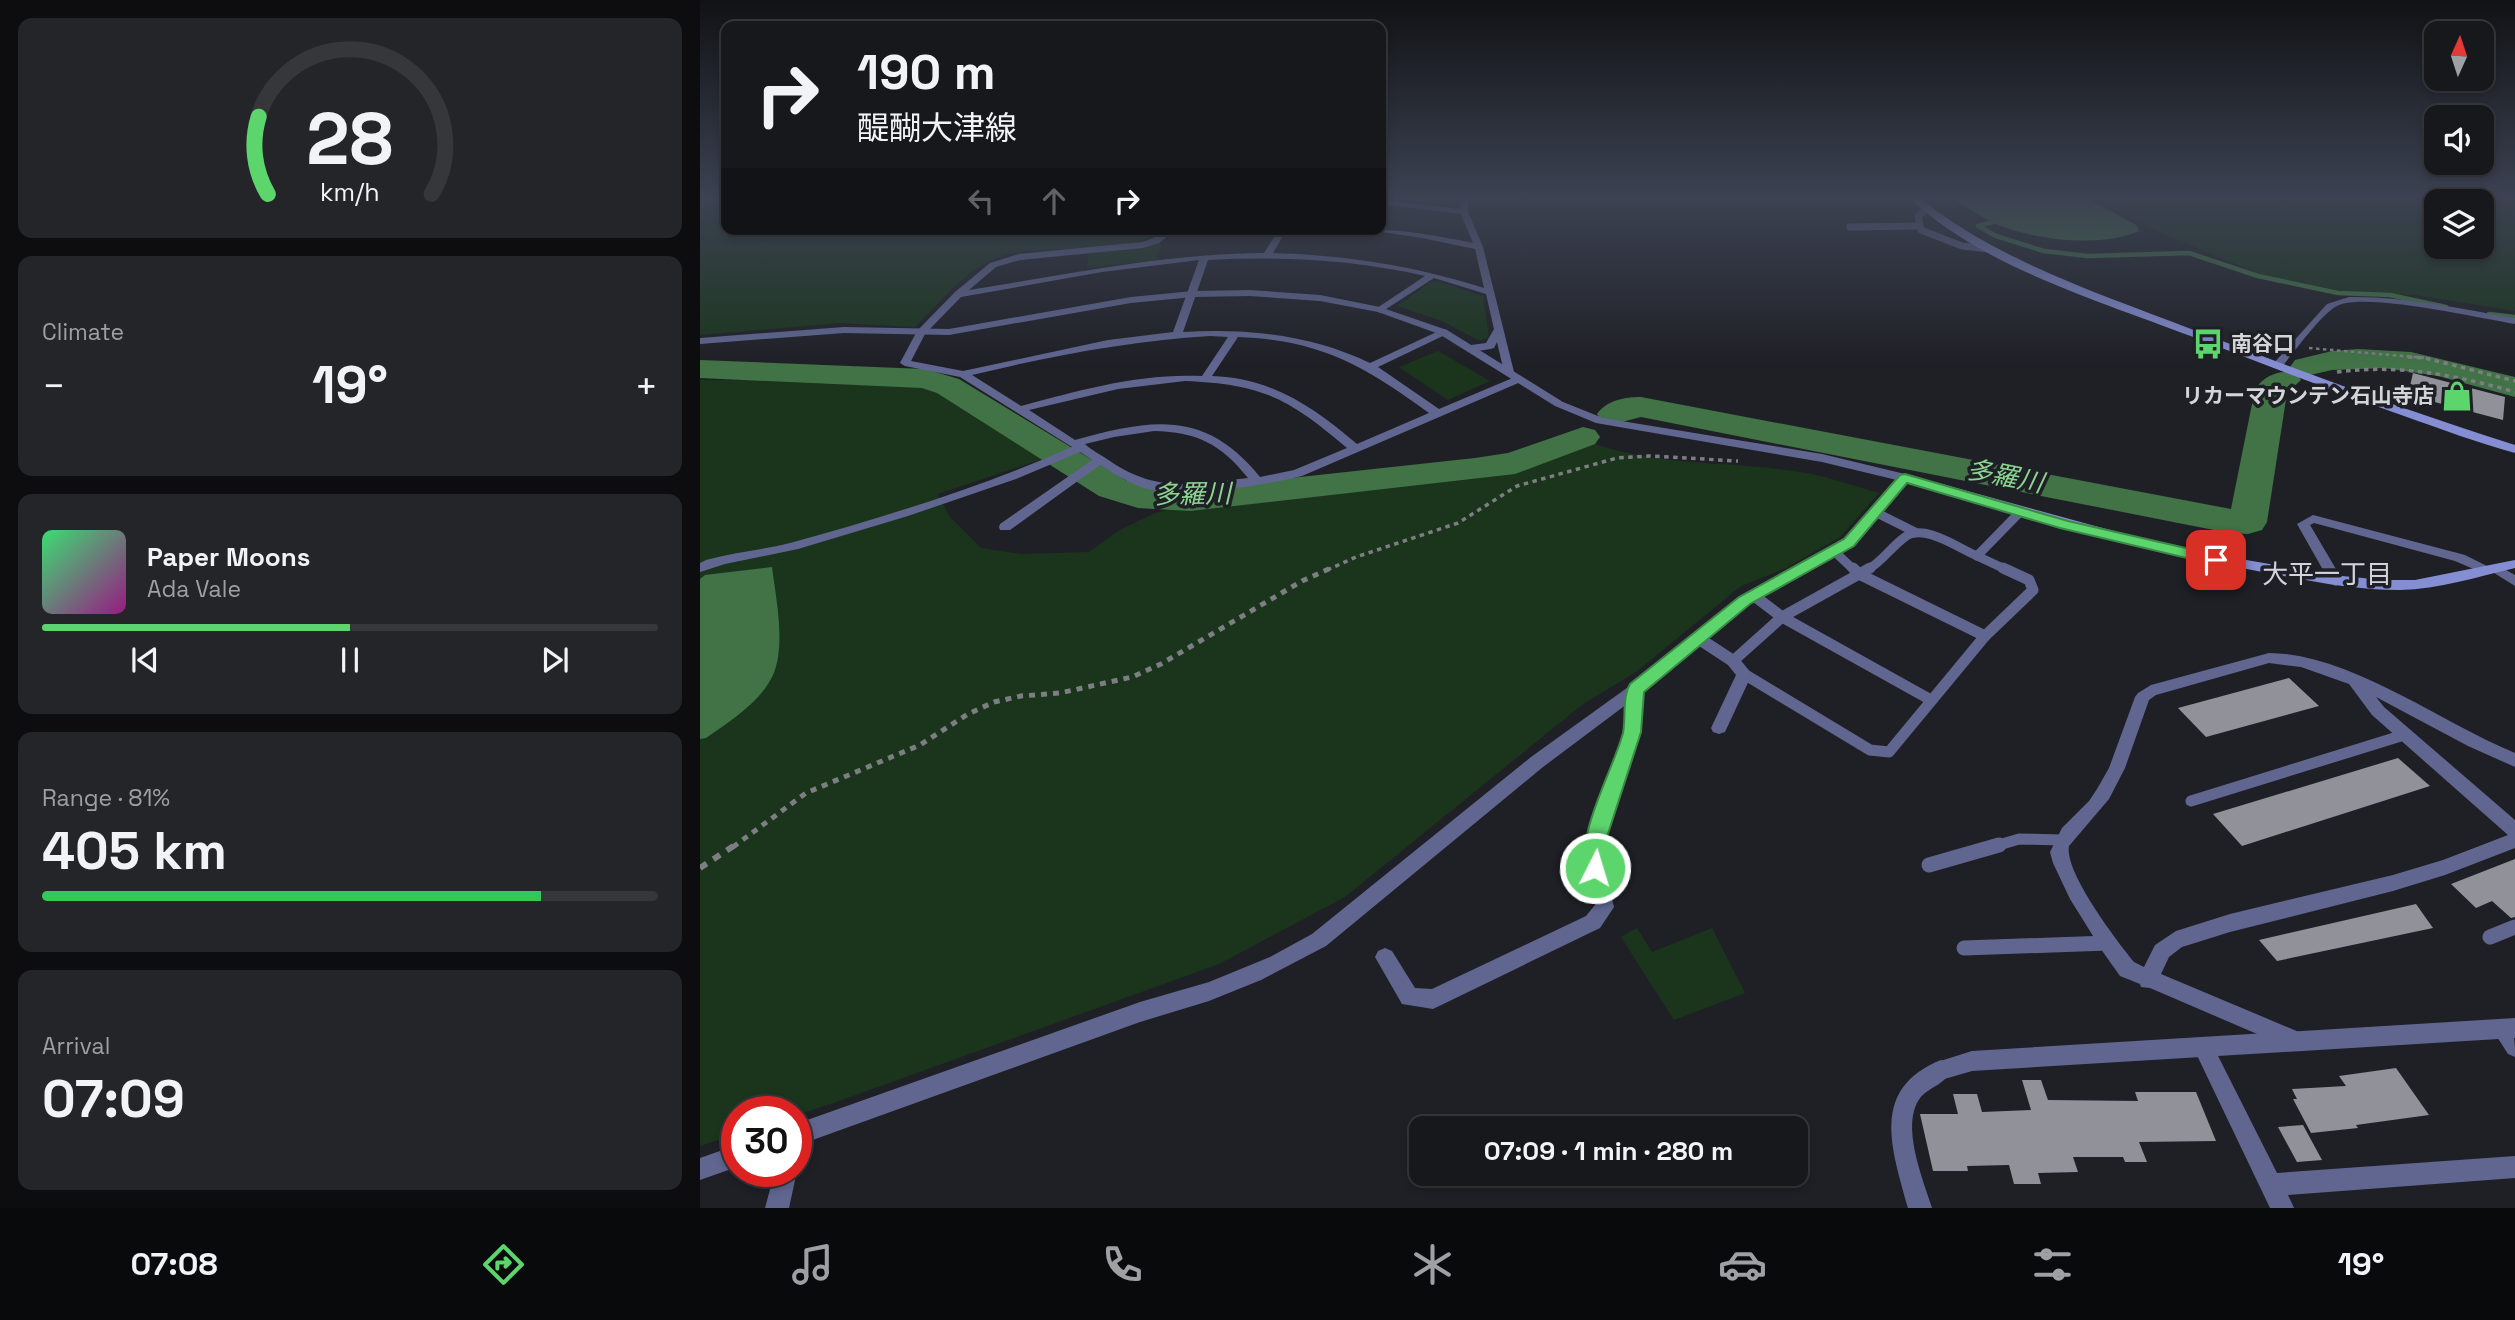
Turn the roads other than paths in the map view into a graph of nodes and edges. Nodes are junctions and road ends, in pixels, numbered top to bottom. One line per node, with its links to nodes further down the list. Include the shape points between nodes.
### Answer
1 (1078, 252): 9 (street, via 1004,260)
2 (1269, 252): 5 (street)
3 (1480, 252): 8 (street)
4 (1997, 252): 20 (main road)
5 (1267, 256): 6 (street); 7 (street, via 1359,261)
6 (1204, 258): 9 (street, via 1122,266); 10 (street)
7 (1433, 275): 8 (street); 11 (street)
8 (1491, 293): 13 (street)
9 (958, 294): 15 (street)
10 (1193, 294): 11 (street, via 1284,294); 15 (street, via 1131,300 976,329); 17 (street)
11 (1380, 310): 14 (street)
12 (2515, 321): 20 (street, via 2410,304 2341,301 2328,307)
13 (1498, 330): 19 (street, via 1490,346); 22 (street)
14 (1443, 332): 19 (street); 21 (street)
15 (921, 333): 18 (street, via 844,330); 23 (street, via 905,363)
16 (1235, 334): 17 (street); 21 (street, via 1314,346); 24 (street)
17 (1177, 335): 23 (street, via 1101,344)
18 (700, 341)
19 (1471, 348): 22 (street)
20 (2277, 366): 30 (main road)
21 (1370, 367): 27 (street)
22 (1509, 372): 25 (street)
23 (963, 374): 26 (street)
24 (1205, 379): 26 (street, via 1128,384); 29 (street, via 1282,395)
25 (1520, 379): 27 (street); 32 (street, via 1559,404 1600,421 1822,458)
26 (1021, 409): 28 (street)
27 (1438, 414): 29 (street)
28 (1079, 445): 31 (street); 33 (street, via 1135,428 1184,429 1229,449); 41 (street, via 1055,460 918,508)
29 (1356, 449): 33 (street, via 1298,472)
30 (2515, 449)
31 (1101, 459): 33 (street, via 1148,485 1171,488); 36 (street)
32 (1905, 478): 34 (main road); 35 (street)
33 (1257, 481)
34 (2020, 512): 39 (lane); 44 (main road, via 2150,546)
35 (1877, 513): 37 (lane); 38 (street, via 1849,543)
36 (1004, 527)
37 (1915, 533): 39 (lane); 43 (lane)
38 (1834, 551): 43 (lane); 46 (street)
39 (1977, 556): 48 (lane, via 2029,580 2033,590)
40 (2515, 564): 42 (main road)
41 (700, 568)
42 (2490, 569): 44 (main road, via 2402,584); 44 (street, via 2313,519 2303,524); 45 (street)
43 (1859, 574): 47 (lane); 48 (lane)
44 (2336, 581)
45 (2515, 582)
46 (1753, 596): 47 (lane); 49 (street)
47 (1782, 617): 50 (lane); 54 (lane)
48 (1985, 636): 54 (lane)
49 (1699, 639): 50 (street); 53 (street)
50 (1733, 661): 51 (street)
51 (1744, 674): 54 (lane, via 1870,750 1889,752); 55 (street)
52 (2354, 681): 56 (street); 57 (street); 60 (street, via 2313,663 2269,657 2151,691 2143,697 2107,788)
53 (1636, 689): 67 (street, via 1632,732 1595,843 1595,868 1605,907 1593,922 1433,999 1409,997); 73 (street, via 1528,769 1320,940 1295,955 1186,1002 1140,1012)
54 (1931, 700)
55 (1719, 728)
56 (2404, 735): 58 (lane); 59 (street)
57 (2515, 760)
58 (2191, 801)
59 (2515, 830)
60 (2063, 840): 62 (lane, via 2019,839); 65 (street, via 2059,851 2064,869)
61 (2515, 840): 68 (street, via 2393,883 2176,940 2162,951)
62 (1929, 865)
63 (2515, 927): 64 (lane)
64 (2490, 937)
65 (2108, 943): 66 (lane); 68 (street, via 2127,968)
66 (1964, 948)
67 (1385, 957)
68 (2148, 980): 70 (street)
69 (2508, 1028): 70 (street); 72 (street)
70 (2296, 1041): 71 (street)
71 (2203, 1047): 77 (street); 80 (street, via 1972,1061 1941,1070 1917,1084 1902,1107 1902,1138)
72 (2515, 1047)
73 (812, 1129)
74 (721, 1162): 76 (street)
75 (2515, 1167): 77 (street)
76 (700, 1169)
77 (2270, 1185): 81 (street)
78 (782, 1187): 79 (street)
79 (777, 1208)
80 (1920, 1208)
81 (2281, 1208)

